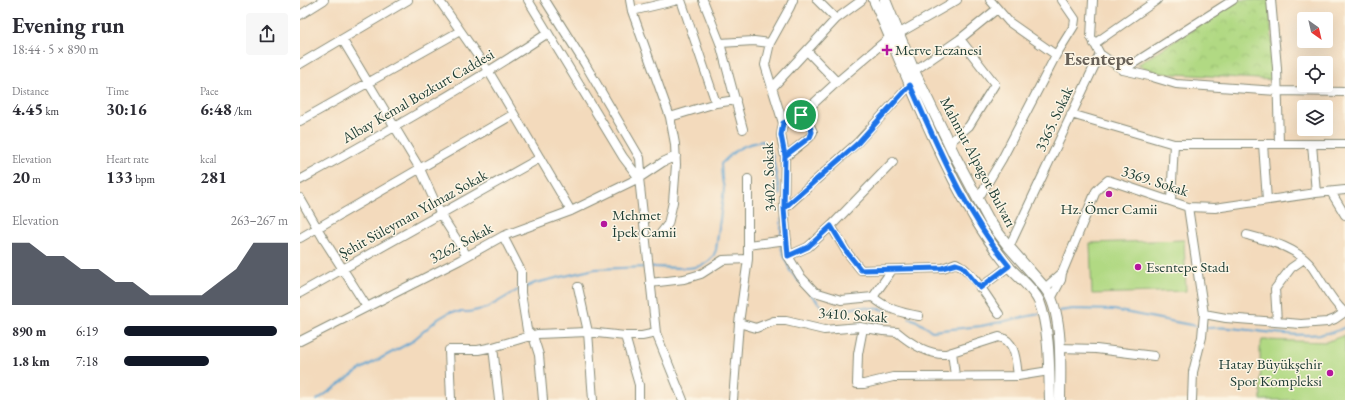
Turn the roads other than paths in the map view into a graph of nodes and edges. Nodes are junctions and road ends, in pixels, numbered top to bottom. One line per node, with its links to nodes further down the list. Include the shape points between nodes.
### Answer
1 (324, 0): 24 (street)
2 (408, 0): 31 (street)
3 (439, 0): 28 (street)
4 (528, 0): 29 (street)
5 (545, 0): 26 (street)
6 (630, 0): 23 (street)
7 (678, 0): 23 (street)
8 (681, 0): 50 (street)
9 (703, 0): 33 (street)
10 (793, 0): 34 (street, 3402. Sokak)
11 (817, 0): 25 (street)
12 (862, 0): 25 (street)
13 (874, 0): 30 (main road, Mahmut Alpagot Bulvarı)
14 (885, 0): 30 (main road, Mahmut Alpagot Bulvarı)
15 (957, 0): 30 (street)
16 (990, 0): 22 (street)
17 (1092, 0): 35 (street, via 1091,37)
18 (1157, 0): 35 (street)
19 (1233, 0): 40 (street)
20 (1271, 0): 47 (street)
21 (1064, 1): 38 (street, via 1075,19 1074,26)
22 (997, 9): 32 (street); 38 (street, via 1009,22)
23 (632, 11): 54 (street)
24 (300, 15)
25 (836, 19): 36 (street)
26 (558, 21): 27 (street); 29 (street, via 551,23)
27 (564, 30): 29 (street, via 559,38); 70 (street, via 635,148 641,163)
28 (460, 31): 42 (street); 44 (street)
29 (549, 33): 42 (street, Albay Kemal Bozkurt Caddesi); 70 (street, via 623,157)
30 (894, 36): 41 (main road, Mahmut Alpagot Bulvarı); 43 (street); 45 (main road, Mahmut Alpagot Bulvarı)
31 (342, 39): 39 (street); 44 (street)
32 (960, 39): 41 (street); 59 (street, via 995,84 969,126)
33 (720, 43): 34 (street); 49 (street)
34 (770, 43): 46 (street, 3402. Sokak, via 765,65)
35 (1094, 44): 37 (street)
36 (807, 50): 43 (street); 46 (street)
37 (1100, 54): 40 (street); 52 (street, 3365. Sokak)
38 (1056, 55): 77 (street, via 1002,159)
39 (300, 64)
40 (1122, 70): 47 (street, via 1176,84)
41 (914, 71): 59 (main road, Mahmut Alpagot Bulvarı)
42 (489, 72): 51 (street); 57 (street, Albay Kemal Bozkurt Caddesi)
43 (837, 82): 53 (street)
44 (368, 83): 55 (street); 57 (street)
45 (910, 85): 80 (street, via 857,144); 98 (main road, Mahmut Alpagot Bulvarı, via 947,166 971,210 989,242)
46 (772, 88): 56 (street, 3402. Sokak)
47 (1277, 91): 48 (street); 62 (street)
48 (1345, 92)
49 (736, 100): 50 (street); 58 (street)
50 (716, 103): 54 (street)
51 (514, 114): 67 (street); 69 (street)
52 (1071, 114): 60 (street); 93 (street, 3365. Sokak)
53 (801, 115): 56 (street); 66 (street, via 812,132 810,137)
54 (670, 117): 65 (street)
55 (300, 121)
56 (783, 123): 66 (street, 3402. Sokak, via 781,135)
57 (396, 127): 69 (street); 72 (street, Albay Kemal Bozkurt Caddesi)
58 (743, 129)
59 (949, 143): 77 (main road, Mahmut Alpagot Bulvarı)
60 (1174, 144): 61 (street); 79 (street)
61 (1263, 144): 62 (street); 78 (street)
62 (1279, 144): 63 (street)
63 (1312, 144): 64 (street); 75 (street)
64 (1345, 144)
65 (676, 156): 70 (street, 3262. Sokak); 87 (street, via 673,202 668,224)
66 (785, 156): 80 (street, 3402. Sokak)
67 (540, 158): 82 (street); 83 (street, Şehit Süleyman Yılmaz Sokak)
68 (893, 162): 85 (street)
69 (420, 169): 83 (street); 86 (street)
70 (639, 178): 82 (street, 3262. Sokak); 102 (street)
71 (748, 179): 92 (street)
72 (300, 180)
73 (1345, 190): 74 (street, 3369. Sokak)
74 (1331, 192): 75 (street, 3369. Sokak); 84 (street)
75 (1316, 193): 78 (street, 3369. Sokak)
76 (300, 198): 86 (street)
77 (978, 199): 93 (main road, Mahmut Alpagot Bulvarı, via 990,222)
78 (1267, 200): 81 (street, 3369. Sokak, via 1215,208)
79 (1171, 201): 81 (street, 3369. Sokak); 101 (street, 3369. Sokak, via 1108,180 1096,191)
80 (784, 208): 91 (street, 3402. Sokak)
81 (1188, 208): 112 (street)
82 (572, 211): 89 (street, 3262. Sokak)
83 (440, 215): 94 (street); 99 (street, Şehit Süleyman Yılmaz Sokak)
84 (1345, 215)
85 (831, 226): 95 (street, via 808,247); 100 (street, via 861,270)
86 (317, 228): 90 (street); 99 (street)
87 (661, 233)
88 (1247, 235): 96 (street, via 1284,247)
89 (503, 236): 94 (street, 3262. Sokak); 119 (street, via 521,271 521,293 527,330)
90 (300, 238)
91 (785, 240): 92 (street); 95 (street, 3402. Sokak)
92 (748, 246): 97 (street)
93 (1009, 247): 105 (main road, Mahmut Alpagot Bulvarı)
94 (466, 256): 109 (street, 3262. Sokak)
95 (788, 256): 107 (street, 3402. Sokak, via 800,276 815,292 841,300)
96 (1304, 258): 110 (street, via 1332,299); 114 (street, via 1291,268 1275,289)
97 (748, 259): 102 (street, via 723,260 701,274); 115 (street)
98 (1009, 266): 104 (street); 126 (main road, Mahmut Alpagot Bulvarı, via 1040,304 1046,330)
99 (344, 269): 106 (street, Şehit Süleyman Yılmaz Sokak); 109 (street)
100 (892, 270): 104 (street, via 942,268 956,264 962,266); 107 (street)
101 (1062, 273): 105 (street, 3369. Sokak); 108 (street, 3369. Sokak)
102 (650, 283): 118 (street)
103 (578, 287): 117 (street)
104 (980, 288): 111 (street)
105 (1045, 288): 108 (main road, Mahmut Alpagot Bulvarı)
106 (300, 293)
107 (873, 297): 113 (street, via 891,309)
108 (1053, 300): 123 (main road, Mahmut Alpagot Bulvarı)
109 (367, 307): 121 (street, 3262. Sokak)
110 (1345, 312): 114 (street, via 1327,322)
111 (999, 314)
112 (1204, 314): 114 (street); 138 (street, via 1202,337 1193,372)
113 (919, 316)
114 (1277, 322)
115 (740, 323): 116 (street, 3410. Sokak, via 756,328 774,321 786,321 824,330); 135 (street)
116 (863, 328): 124 (street, 3410. Sokak, via 897,332 905,339 938,355); 127 (street, via 858,354 857,384 893,377)
117 (588, 332): 119 (street); 120 (street); 132 (street)
118 (656, 333): 120 (street); 134 (street)
119 (533, 336): 122 (street); 131 (street, via 539,355)
120 (625, 336): 133 (street, via 639,386)
121 (300, 340)
122 (493, 347): 129 (street, via 449,350); 130 (street)
123 (1059, 348): 125 (street, via 1096,349); 137 (main road, Mahmut Alpagot Bulvarı)
124 (952, 352): 127 (street); 128 (street, 3410. Sokak, via 999,337 1005,338 1013,348)
125 (1154, 356)
126 (1049, 371): 128 (street); 136 (main road, Mahmut Alpagot Bulvarı)
127 (955, 376): 128 (street)
128 (1018, 376)
129 (452, 400)
130 (499, 400)
131 (543, 400)
132 (593, 400)
133 (639, 400)
134 (683, 400)
135 (733, 400)
136 (1050, 400)
137 (1060, 400)
138 (1192, 400)

